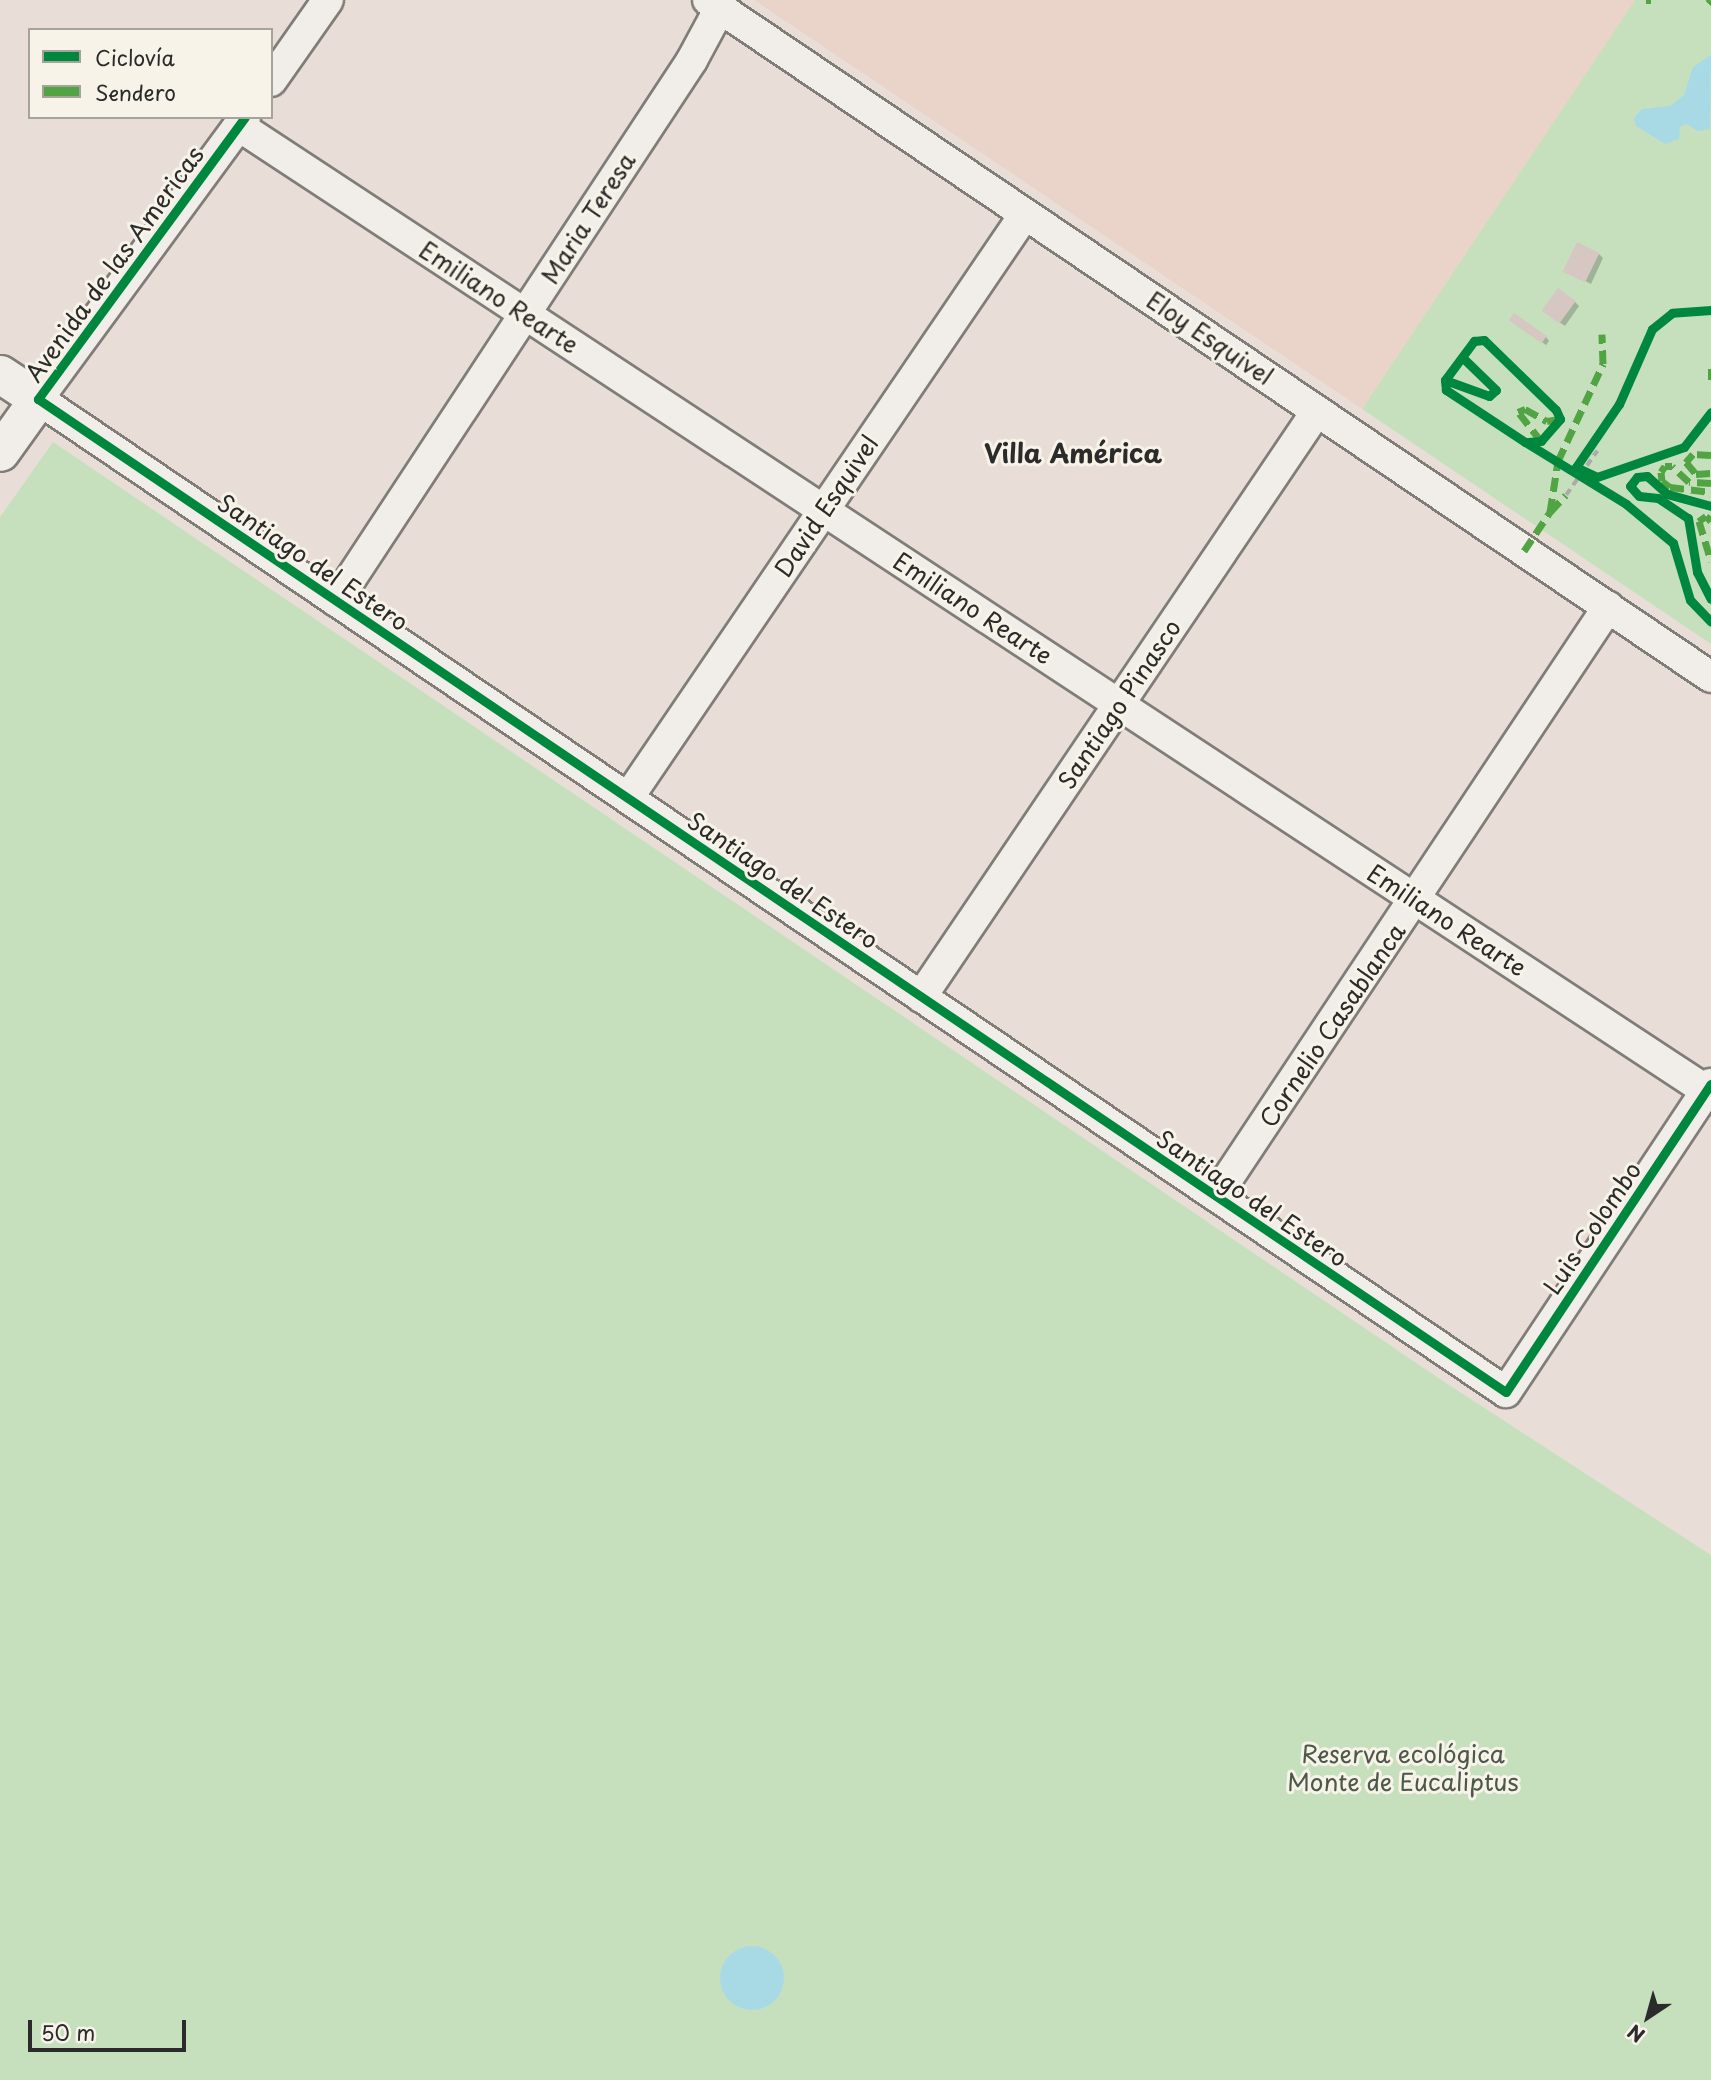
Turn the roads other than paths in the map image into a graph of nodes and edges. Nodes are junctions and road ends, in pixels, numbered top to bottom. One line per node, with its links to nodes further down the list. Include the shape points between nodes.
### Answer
1 (328, 0): 3 (street)
2 (714, 4): 5 (street, Eloy Esquivel); 6 (street, Maria Teresa, via 692,60)
3 (273, 78)
4 (242, 122): 6 (street, Emiliano Rearte); 8 (street, Avenida de las Americas)
5 (1025, 214): 9 (street, Eloy Esquivel); 11 (street, David Esquivel)
6 (525, 313): 11 (street, Emiliano Rearte); 12 (street, Maria Teresa)
7 (0, 374): 8 (main road, Santiago del Estero)
8 (38, 399): 10 (main road, Avenida de las Americas); 12 (street, Santiago del Estero)
9 (1317, 411): 13 (street, Eloy Esquivel); 15 (street, Santiago Pinasco)
10 (0, 452)
11 (824, 510): 15 (street, Emiliano Rearte); 16 (street, David Esquivel)
12 (336, 601): 16 (street, Santiago del Estero)
13 (1608, 607): 14 (street, Eloy Esquivel); 17 (street, Cornelio Casablanca)
14 (1711, 677)
15 (1119, 704): 17 (street, Emiliano Rearte); 18 (street, Santiago Pinasco)
16 (628, 798): 18 (street, Santiago del Estero)
17 (1416, 899): 19 (street, Emiliano Rearte); 20 (street, Cornelio Casablanca)
18 (921, 997): 20 (street, Santiago del Estero)
19 (1709, 1087): 21 (street, Luis Colombo)
20 (1216, 1196): 21 (street, Santiago del Estero)
21 (1506, 1392)

